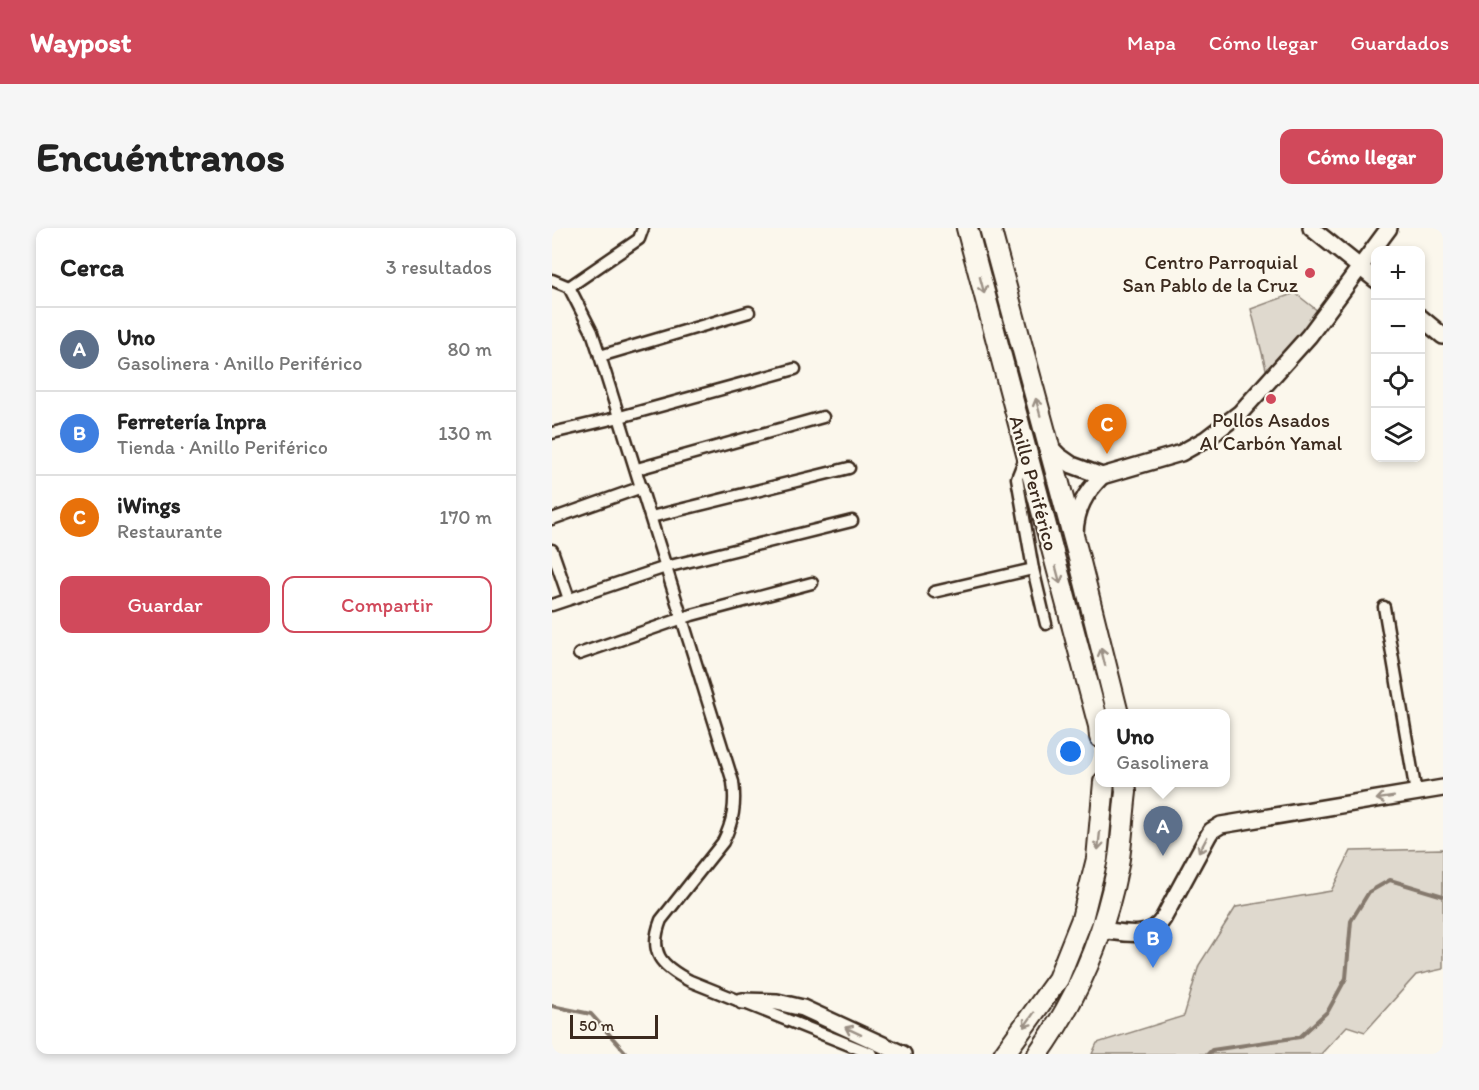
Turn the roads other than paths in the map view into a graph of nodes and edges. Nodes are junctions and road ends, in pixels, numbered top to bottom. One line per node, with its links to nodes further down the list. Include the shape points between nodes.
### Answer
1 (643, 228): 9 (street, via 639,239)
2 (967, 228): 19 (highway, Anillo Periférico, one-way to 19)
3 (990, 228): 18 (highway, Anillo Periférico, one-way to 3)
4 (1311, 228): 6 (street)
5 (1389, 228): 6 (street)
6 (1360, 267): 7 (street); 22 (street, via 1309,336 1223,428 1181,453)
7 (1371, 276)
8 (552, 280): 9 (street)
9 (569, 287): 13 (street)
10 (749, 312): 13 (street)
11 (1425, 321): 12 (street)
12 (1443, 336)
13 (600, 356): 15 (street)
14 (795, 369): 15 (street)
15 (620, 417): 17 (street); 21 (street)
16 (823, 417): 21 (street)
17 (552, 432)
18 (1048, 445): 22 (street, via 1072,465); 28 (highway, Anillo Periférico)
19 (1027, 454): 30 (street, via 1017,478); 40 (highway, Anillo Periférico, one-way to 40)
20 (849, 468): 24 (street)
21 (637, 469): 23 (street)
22 (1102, 476): 28 (street, via 1089,488 1078,511 1074,537)
23 (642, 487): 24 (street); 25 (street)
24 (651, 517): 29 (street)
25 (552, 519)
26 (852, 521): 29 (street)
27 (552, 550): 33 (street)
28 (1078, 554): 39 (highway, Anillo Periférico, one-way to 28)
29 (666, 567): 33 (street); 36 (street)
30 (1033, 569): 32 (street); 37 (street)
31 (812, 583): 36 (street)
32 (934, 592)
33 (569, 599): 34 (street)
34 (552, 605)
35 (1384, 607): 44 (street)
36 (682, 618): 38 (street); 46 (street, via 729,765 735,805 723,842 661,920 656,945 658,956 674,973)
37 (1046, 624)
38 (579, 654)
39 (1117, 709)
40 (1095, 711)
41 (1104, 787): 49 (highway, one-way to 49, via 1097,859 1082,919 1058,979)
42 (1125, 787): 45 (highway, via 1118,863)
43 (1443, 788): 44 (street)
44 (1416, 793): 45 (street, one-way to 45, via 1221,825 1211,831 1154,929)
45 (1097, 939): 50 (highway, via 1077,990); 51 (highway, via 1093,980)
46 (742, 1001): 47 (street); 48 (street, one-way to 46, via 803,1008)
47 (872, 1054)
48 (903, 1054)
49 (1004, 1054)
50 (1038, 1054)
51 (1054, 1054)

